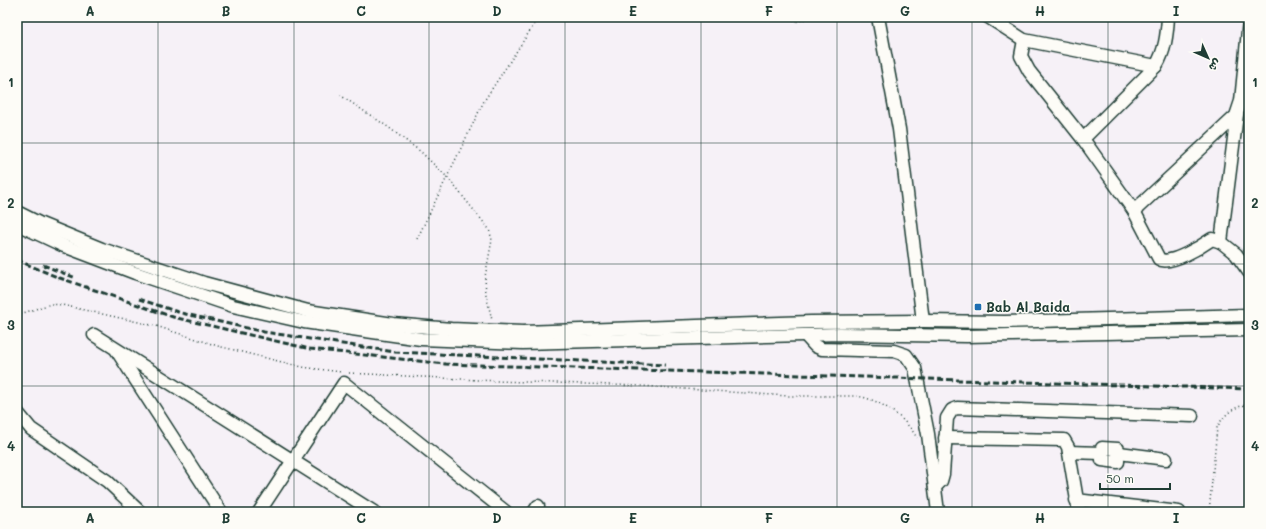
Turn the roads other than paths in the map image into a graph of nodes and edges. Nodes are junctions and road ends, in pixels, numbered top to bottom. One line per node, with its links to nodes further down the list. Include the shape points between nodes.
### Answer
1 (878, 17): 15 (street, via 899,129)
2 (988, 17): 5 (street)
3 (1168, 17): 6 (street, via 1166,38)
4 (1249, 20): 7 (street, via 1241,101)
5 (1024, 40): 6 (street); 8 (street, via 1023,62)
6 (1156, 66): 8 (street)
7 (1237, 114): 9 (street); 12 (street)
8 (1083, 139): 9 (street)
9 (1134, 211): 12 (street, via 1161,261 1168,262 1212,239)
10 (17, 212): 15 (street, via 102,249 204,283 308,311 394,324 494,332)
11 (17, 224): 18 (street, via 64,246 198,296 268,315 366,332 448,341 523,343)
12 (1221, 242): 13 (street, via 1236,254)
13 (1249, 272)
14 (1249, 315): 15 (street, via 1005,322)
15 (922, 321)
16 (1249, 330): 18 (street, via 967,336)
17 (94, 335): 19 (street)
18 (805, 336): 26 (street, via 822,349 894,351 902,352 910,358 920,389)
19 (116, 349): 25 (street); 29 (street)
20 (17, 412): 28 (street, via 32,429 107,481)
21 (1192, 416): 22 (street, via 957,408 952,410 947,418)
22 (945, 438): 23 (street, via 1060,439 1067,443); 26 (street, via 943,474 941,481)
23 (1069, 452): 24 (street, via 1101,453 1103,461 1116,462 1119,453); 27 (street)
24 (1166, 459)
25 (294, 461): 30 (street); 31 (street); 32 (street, via 344,383)
26 (935, 486): 33 (street)
27 (1076, 500): 34 (street); 35 (street)
28 (140, 512)
29 (221, 512)
30 (259, 512)
31 (374, 512)
32 (506, 512)
33 (938, 512)
34 (1079, 512)
35 (1180, 512)

